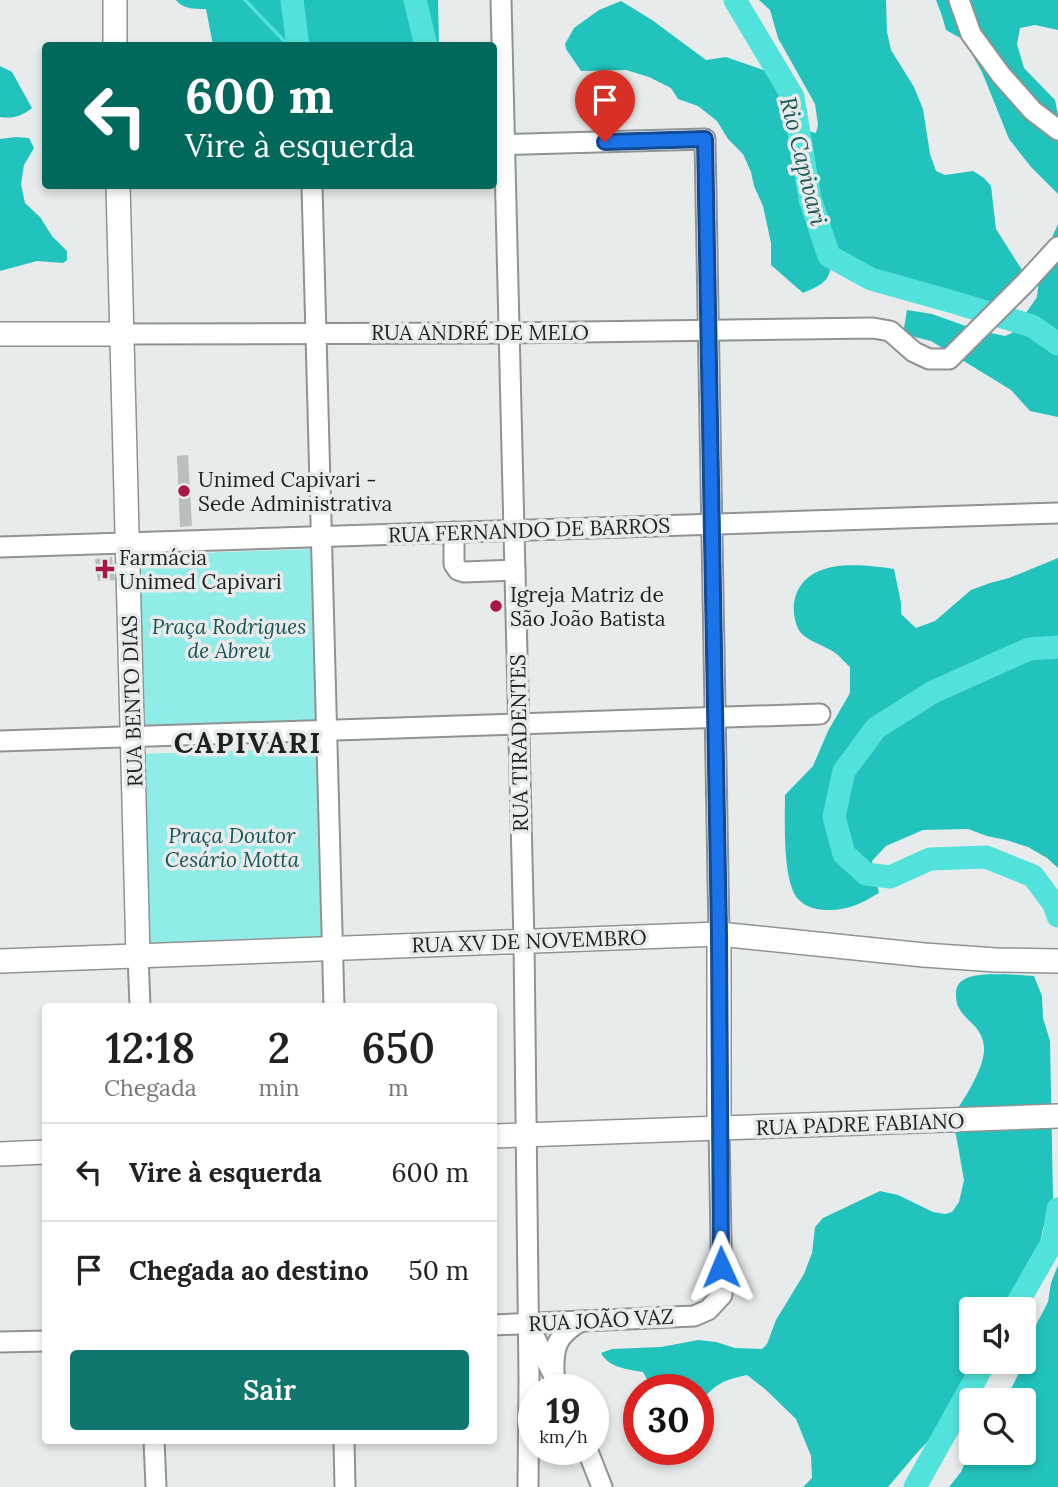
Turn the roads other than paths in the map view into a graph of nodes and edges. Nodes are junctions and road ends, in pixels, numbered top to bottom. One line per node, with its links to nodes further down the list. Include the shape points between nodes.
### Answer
1 (115, 0): 4 (main road)
2 (501, 0): 6 (street, RUA TIRADENTES)
3 (959, 0): 5 (street, via 971,34 1001,75 1033,111)
4 (115, 42)
5 (1058, 130)
6 (499, 145): 10 (street, via 705,139); 12 (street, RUA TIRADENTES)
7 (118, 189): 14 (main road, RUA BENTO DIAS)
8 (312, 189): 11 (street)
9 (1058, 247): 10 (street, RUA ANDRÉ DE MELO, via 949,359 929,359 890,331 873,328)
10 (708, 330): 12 (street, RUA ANDRÉ DE MELO); 16 (street)
11 (316, 333): 12 (street, RUA ANDRÉ DE MELO); 14 (street, RUA ANDRÉ DE MELO); 19 (street)
12 (509, 333): 17 (street, RUA TIRADENTES)
13 (0, 334): 14 (main road, RUA ANDRÉ DE MELO)
14 (122, 334): 20 (main road, RUA BENTO DIAS)
15 (1058, 513): 16 (street, RUA FERNANDO DE BARROS)
16 (712, 525): 17 (street, RUA FERNANDO DE BARROS); 24 (street)
17 (514, 531): 18 (street, RUA FERNANDO DE BARROS); 22 (street, RUA TIRADENTES)
18 (454, 532): 19 (street, RUA FERNANDO DE BARROS); 22 (street, via 458,570)
19 (321, 536): 20 (street, RUA FERNANDO DE BARROS); 26 (street)
20 (127, 542): 21 (street, RUA FERNANDO DE BARROS); 27 (main road, RUA BENTO DIAS)
21 (0, 547)
22 (515, 570): 25 (street, RUA TIRADENTES)
23 (820, 714): 24 (street)
24 (715, 718): 25 (street); 29 (street)
25 (519, 724): 26 (street); 30 (street, RUA TIRADENTES)
26 (327, 731): 27 (street); 31 (street)
27 (133, 736): 28 (street); 32 (main road, RUA BENTO DIAS)
28 (0, 741)
29 (719, 934): 30 (main road, RUA XV DE NOVEMBRO); 34 (main road, RUA XV DE NOVEMBRO, via 924,955); 38 (main road)
30 (524, 941): 31 (main road, RUA XV DE NOVEMBRO); 39 (street, RUA TIRADENTES)
31 (332, 948): 32 (main road, RUA XV DE NOVEMBRO); 36 (street)
32 (138, 955): 33 (main road, RUA XV DE NOVEMBRO); 35 (street, RUA BENTO DIAS)
33 (0, 961)
34 (1058, 961)
35 (140, 1003)
36 (334, 1003)
37 (1058, 1116): 38 (main road, RUA PADRE FABIANO)
38 (719, 1128): 39 (main road, RUA PADRE FABIANO); 43 (street, RUA JOÃO VAZ, via 722,1294 708,1310 694,1316)
39 (526, 1135): 40 (main road, RUA PADRE FABIANO); 44 (street, RUA TIRADENTES)
40 (497, 1136)
41 (42, 1152): 42 (main road)
42 (0, 1154)
43 (582, 1321): 44 (street, RUA JOÃO VAZ); 50 (street, via 559,1339 553,1354)
44 (528, 1324): 45 (street, RUA JOÃO VAZ); 48 (street, RUA TIRADENTES); 49 (street)
45 (497, 1325)
46 (42, 1341): 47 (street)
47 (0, 1342)
48 (529, 1374)
49 (553, 1374)
50 (555, 1374)
51 (154, 1444): 55 (street)
52 (344, 1444): 56 (street)
53 (528, 1465): 57 (street, RUA TIRADENTES)
54 (593, 1465): 58 (street)
55 (156, 1487)
56 (345, 1487)
57 (528, 1487)
58 (602, 1487)

